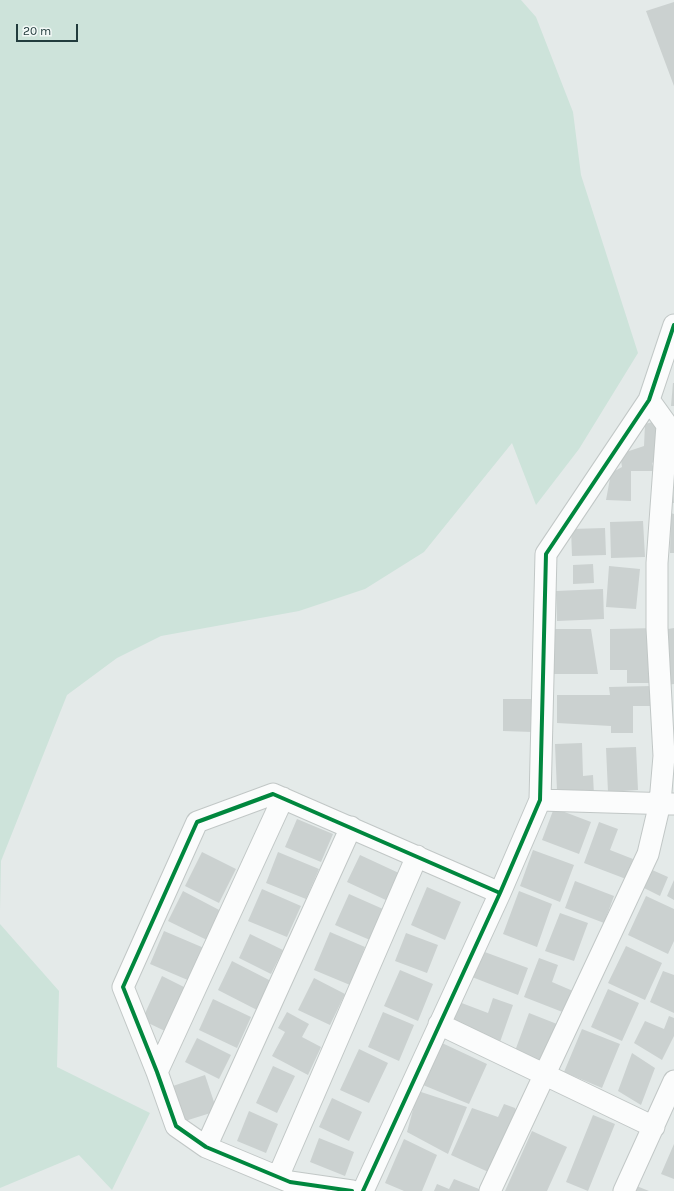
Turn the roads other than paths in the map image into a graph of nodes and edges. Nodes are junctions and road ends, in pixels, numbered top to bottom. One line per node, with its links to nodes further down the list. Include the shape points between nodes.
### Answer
1 (674, 325): 2 (street)
2 (648, 400): 4 (street, via 546,554); 5 (street, via 668,424 657,563)
3 (283, 798): 6 (street); 10 (street); 10 (street, via 273,794 197,822 123,987)
4 (540, 800): 5 (street); 8 (street)
5 (667, 803): 11 (street, via 648,854)
6 (351, 827): 7 (street); 14 (street)
7 (417, 856): 8 (street); 15 (street)
8 (500, 893): 9 (street)
9 (439, 1024): 11 (street); 17 (street)
10 (157, 1072): 14 (street, via 176,1126)
11 (545, 1075): 13 (street); 18 (street)
12 (674, 1082): 13 (street)
13 (654, 1127): 19 (street)
14 (206, 1147): 15 (street)
15 (278, 1177): 16 (street, via 290,1182)
16 (352, 1191)
17 (363, 1191)
18 (490, 1191)
19 (624, 1191)

